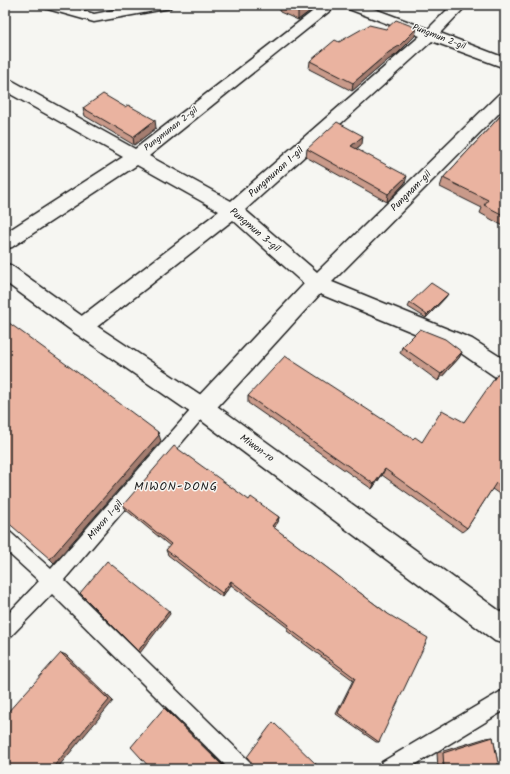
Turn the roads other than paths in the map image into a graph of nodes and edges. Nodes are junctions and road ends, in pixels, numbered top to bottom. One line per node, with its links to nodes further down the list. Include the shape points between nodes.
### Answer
1 (49, 5): 2 (street, via 94,18)
2 (165, 5)
3 (330, 5): 10 (street, Pungmunan 2-gil)
4 (351, 5): 6 (street, Pungmun 2-gil)
5 (460, 5): 6 (street, Pungmunan 1-gil)
6 (431, 34): 7 (street, Pungmun 2-gil); 11 (street, Pungmunan 1-gil)
7 (505, 63)
8 (5, 84): 10 (street, Pungmun 3-gil)
9 (505, 98): 14 (street, Pungnam-gil)
10 (136, 157): 11 (street, Pungmun 3-gil); 12 (street, Pungmunan 2-gil)
11 (233, 210): 14 (street, Pungmun 3-gil); 15 (street, Pungmunan 1-gil)
12 (5, 242)
13 (5, 271): 15 (street, Miwon-ro)
14 (317, 284): 16 (street, Pungmun 3-gil, via 465,345); 17 (street, Pungnam-gil)
15 (82, 327): 17 (street, Miwon-ro)
16 (505, 371)
17 (202, 408): 19 (lane, Miwon 1-gil); 21 (street, Miwon-ro)
18 (5, 539): 19 (lane)
19 (52, 581): 20 (lane, Miwon 1-gil); 23 (lane)
20 (5, 630)
21 (505, 631)
22 (505, 699): 24 (lane)
23 (243, 769)
24 (389, 769)

